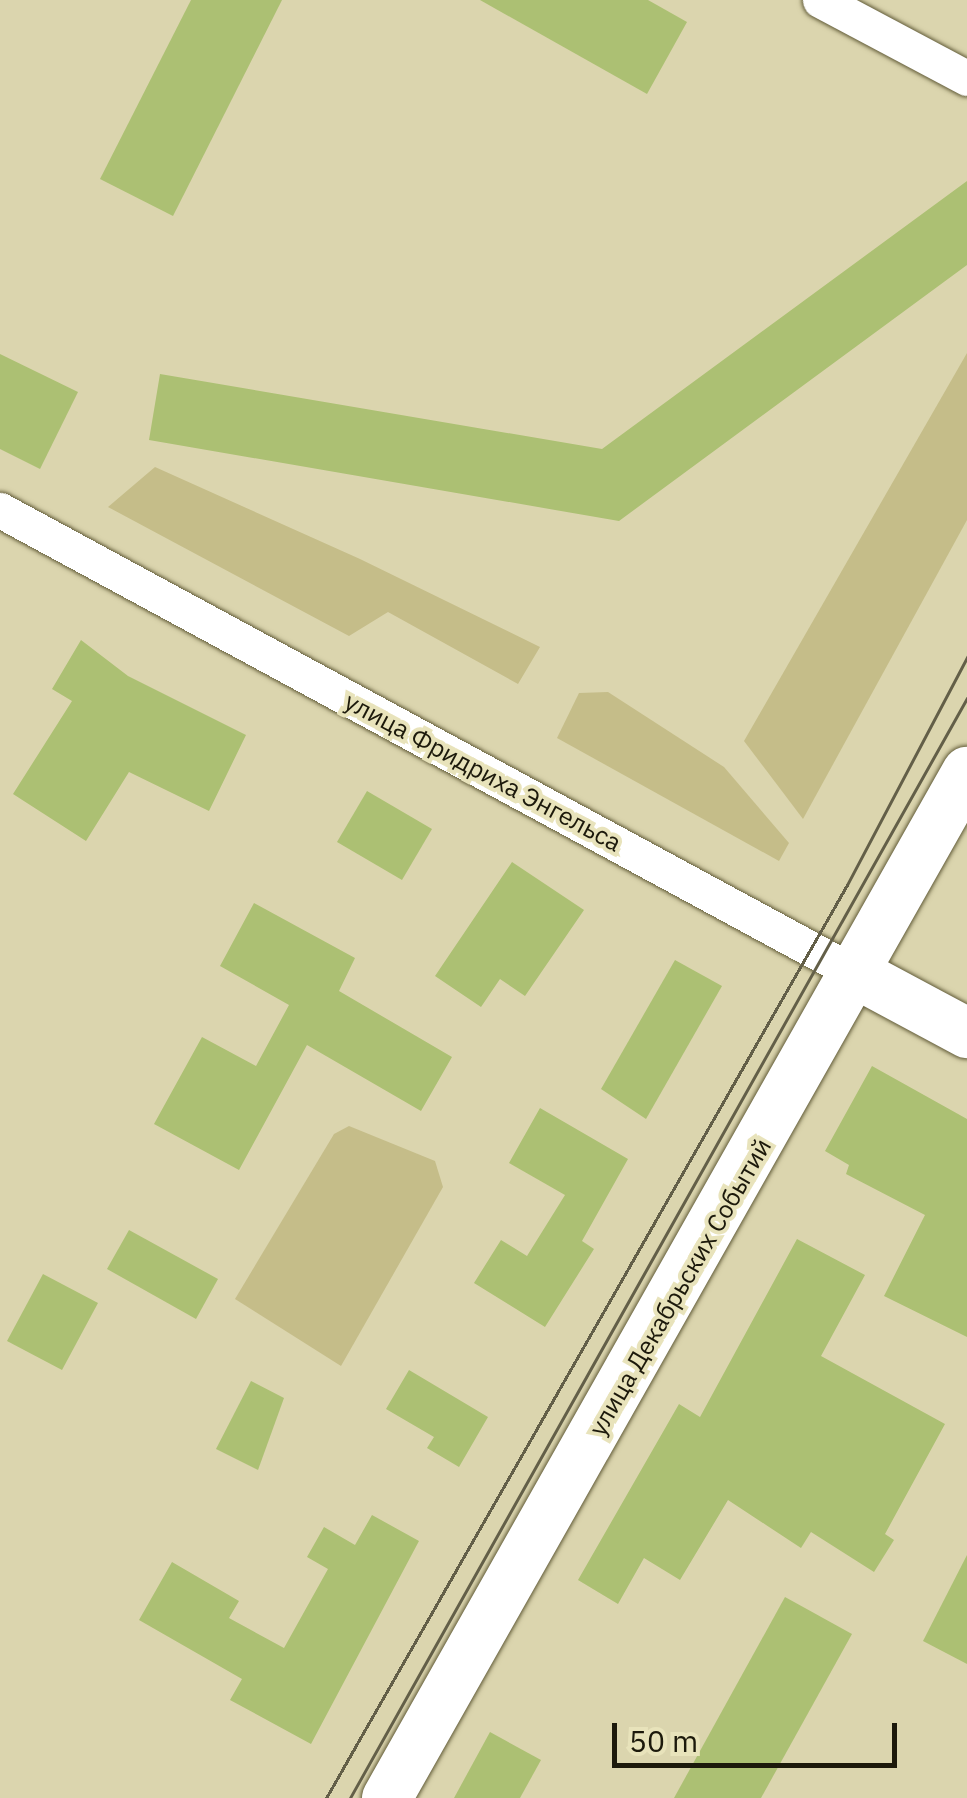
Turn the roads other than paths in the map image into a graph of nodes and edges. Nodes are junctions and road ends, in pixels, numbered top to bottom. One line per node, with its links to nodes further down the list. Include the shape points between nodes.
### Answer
1 (820, 0): 2 (street)
2 (967, 78)
3 (0, 510): 5 (street, улица Фридриха Энгельса)
4 (967, 772): 5 (main road, улица Декабрьских Событий)
5 (859, 975): 6 (main road, улица Фридриха Энгельса); 7 (main road, улица Декабрьских Событий)
6 (967, 1033)
7 (387, 1798)

